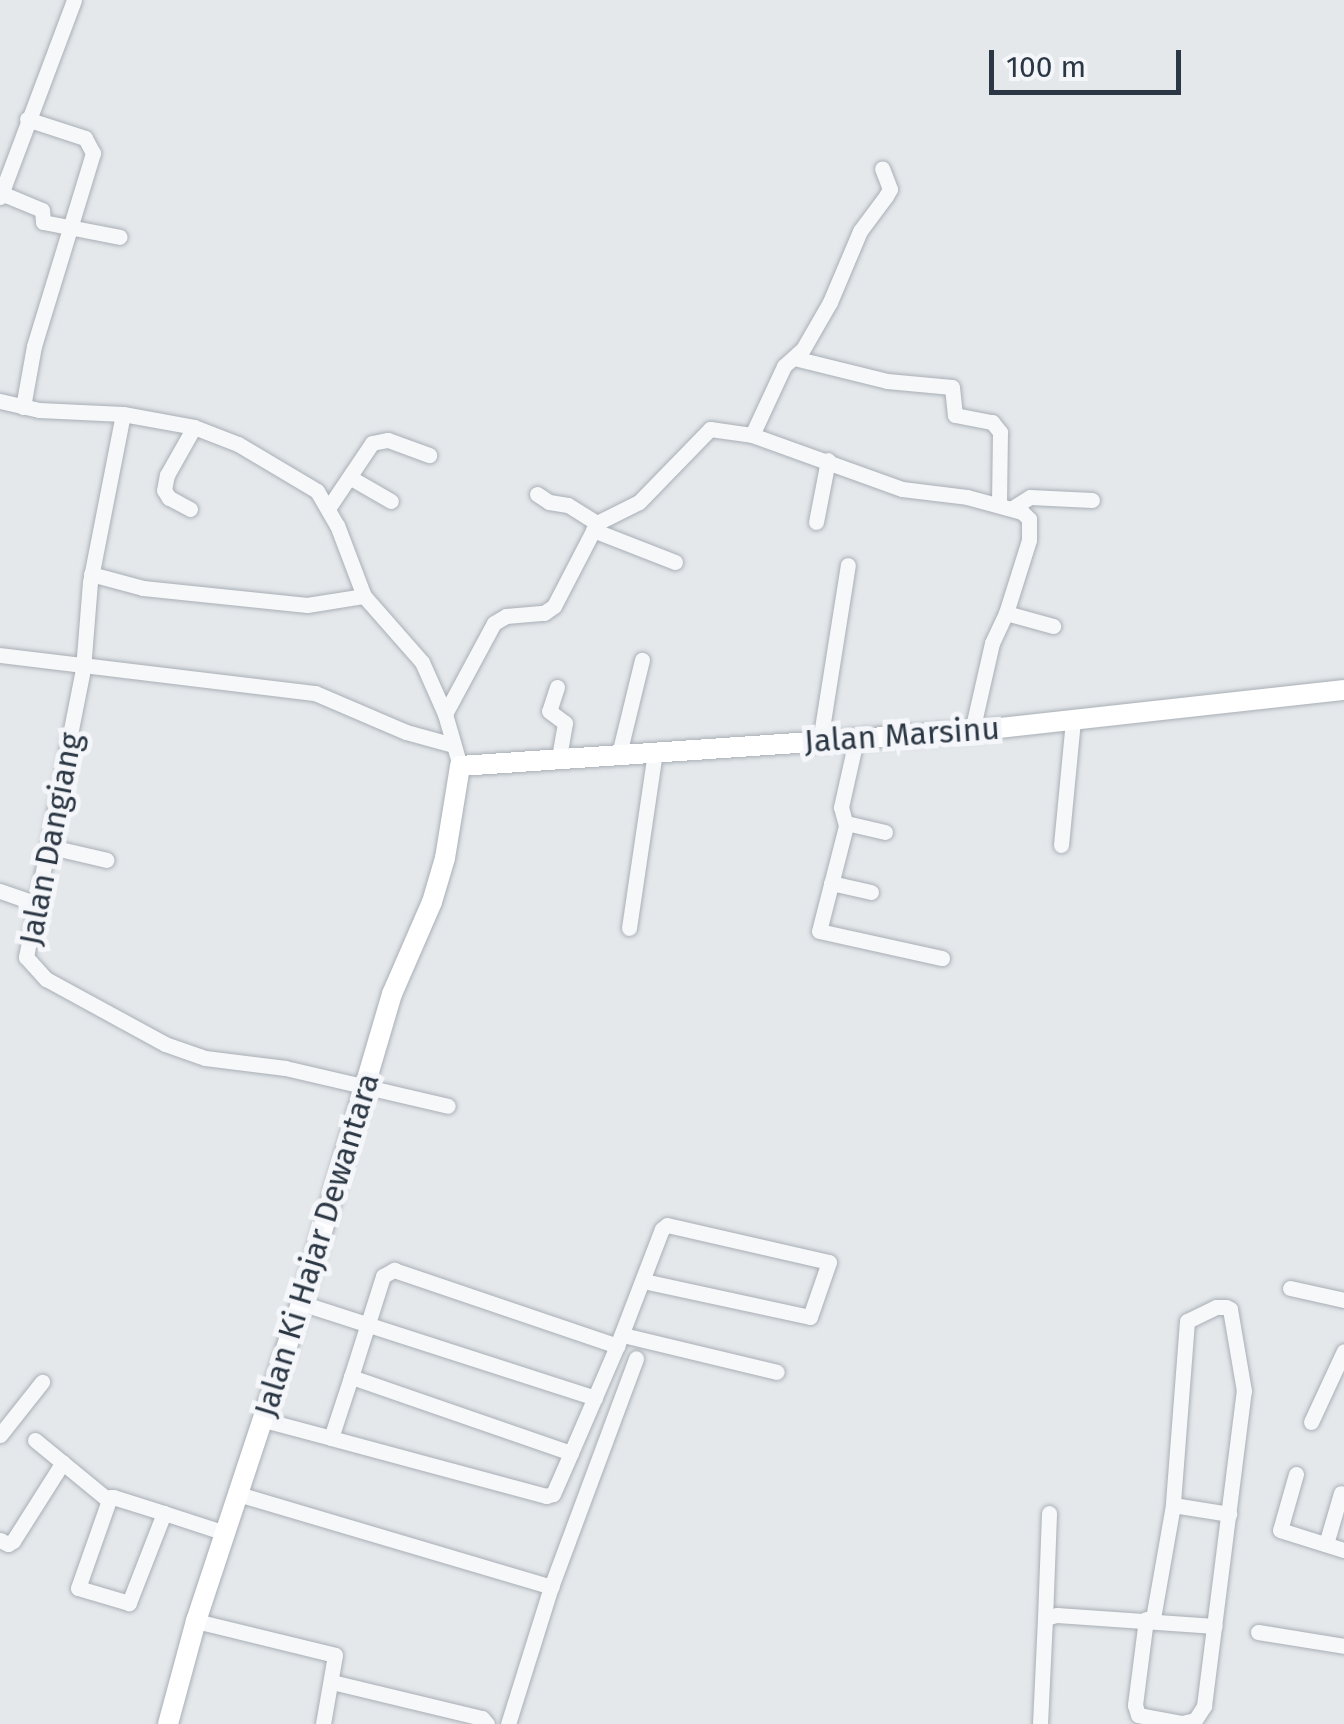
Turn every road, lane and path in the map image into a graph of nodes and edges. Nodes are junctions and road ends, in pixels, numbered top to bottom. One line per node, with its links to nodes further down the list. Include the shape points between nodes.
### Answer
1 (74, 0): 2 (street)
2 (27, 119): 4 (street); 5 (street, via 92,144)
3 (882, 168): 7 (street, via 890,189 860,231 830,302)
4 (0, 194): 5 (street, via 38,206 43,222)
5 (68, 226): 6 (street); 9 (street)
6 (120, 236)
7 (794, 358): 12 (street); 19 (street, via 887,382 952,388 955,415 992,422 1000,432)
8 (0, 401): 9 (street)
9 (23, 407): 10 (street)
10 (123, 414): 11 (street); 26 (street, Jalan Dangiang)
11 (194, 427): 20 (street, via 280,467); 21 (street, via 164,490)
12 (752, 435): 14 (street); 23 (street, via 703,432 639,502)
13 (429, 455): 15 (street, via 378,440)
14 (828, 460): 19 (street, via 902,489); 22 (street)
15 (351, 478): 18 (street); 20 (street)
16 (537, 494): 23 (street, via 568,505)
17 (1092, 500): 19 (street, via 1030,498)
18 (391, 501)
19 (1006, 505): 28 (street, via 1030,519)
20 (329, 507): 27 (street)
21 (190, 509)
22 (816, 522)
23 (595, 526): 24 (street); 35 (street, via 554,606 494,623)
24 (675, 562)
25 (848, 565): 39 (street)
26 (91, 574): 27 (street, via 143,588 307,605); 32 (street, Jalan Dangiang)
27 (364, 596): 35 (street, via 422,662)
28 (1006, 613): 29 (street); 37 (street)
29 (1053, 626)
30 (1, 660): 32 (street)
31 (642, 660): 42 (street)
32 (83, 669): 40 (street, via 315,694); 48 (street, Jalan Dangiang)
33 (557, 686): 43 (street, via 550,711 564,723)
34 (1344, 690): 36 (street, Jalan Marsinu)
35 (445, 714): 40 (street)
36 (1074, 720): 37 (street, Jalan Marsinu); 47 (street)
37 (972, 732): 38 (street, Jalan Marsinu)
38 (856, 740): 39 (street, Jalan Marsinu); 45 (street, via 841,808)
39 (820, 741): 41 (street, Jalan Marsinu)
40 (454, 745): 44 (street)
41 (654, 752): 42 (street, Jalan Marsinu); 54 (street)
42 (619, 754): 43 (street, Jalan Marsinu)
43 (559, 757): 44 (street, Jalan Marsinu)
44 (460, 766): 56 (street, Jalan Ki Hajar Dewantara, via 445,858 392,994)
45 (846, 823): 46 (street); 50 (street)
46 (885, 832)
47 (1060, 845)
48 (50, 847): 49 (street); 53 (street, Jalan Dangiang)
49 (106, 860)
50 (832, 883): 52 (street); 55 (street, via 822,934)
51 (0, 891): 53 (street)
52 (871, 892)
53 (35, 903): 56 (street, Jalan Dangiang, via 26,956 46,979 86,1002 206,1058 284,1068)
54 (628, 928)
55 (942, 958)
56 (365, 1089): 57 (street); 61 (street, Jalan Ki Hajar Dewantara)
57 (448, 1106)
58 (644, 1281): 58 (street, via 668,1226 829,1262 810,1316); 63 (street)
59 (1290, 1288): 60 (street)
60 (1344, 1300)
61 (301, 1302): 62 (street); 70 (street, Jalan Ki Hajar Dewantara)
62 (367, 1323): 63 (street, via 383,1276 394,1270); 67 (street); 69 (street)
63 (620, 1340): 66 (street); 69 (street)
64 (1344, 1351): 71 (street)
65 (636, 1358): 89 (street)
66 (777, 1372)
67 (350, 1377): 73 (street); 75 (street)
68 (42, 1382): 72 (street)
69 (595, 1398): 75 (street)
70 (264, 1420): 73 (street); 79 (street, Jalan Ki Hajar Dewantara)
71 (1310, 1422)
72 (0, 1436)
73 (332, 1438): 75 (street, via 546,1496 553,1494)
74 (35, 1440): 76 (street)
75 (571, 1452)
76 (63, 1462): 80 (street); 86 (street, via 13,1541)
77 (1296, 1474): 87 (street, via 1280,1530)
78 (1341, 1493): 87 (street)
79 (238, 1494): 85 (street, Jalan Ki Hajar Dewantara); 89 (street)
80 (108, 1500): 83 (street); 83 (street, via 78,1588 126,1604)
81 (1173, 1505): 84 (street); 84 (street, via 1186,1321 1226,1307 1244,1391); 91 (street)
82 (1049, 1513): 90 (street)
83 (164, 1514): 85 (street)
84 (1229, 1514): 93 (street)
85 (224, 1533): 92 (street, Jalan Ki Hajar Dewantara)
86 (0, 1540)
87 (1326, 1544): 88 (street)
88 (1344, 1550)
89 (551, 1587): 100 (street)
90 (1044, 1618): 91 (street); 101 (street)
91 (1150, 1619): 93 (street); 93 (street, via 1138,1715 1182,1723 1204,1706)
92 (196, 1621): 96 (street, via 335,1655); 97 (street, Jalan Ki Hajar Dewantara)
93 (1215, 1626)
94 (1258, 1632): 95 (street)
95 (1344, 1646)
96 (332, 1682): 98 (street); 99 (street)
97 (168, 1724)
98 (322, 1724)
99 (488, 1724)
100 (508, 1724)
101 (1040, 1724)

